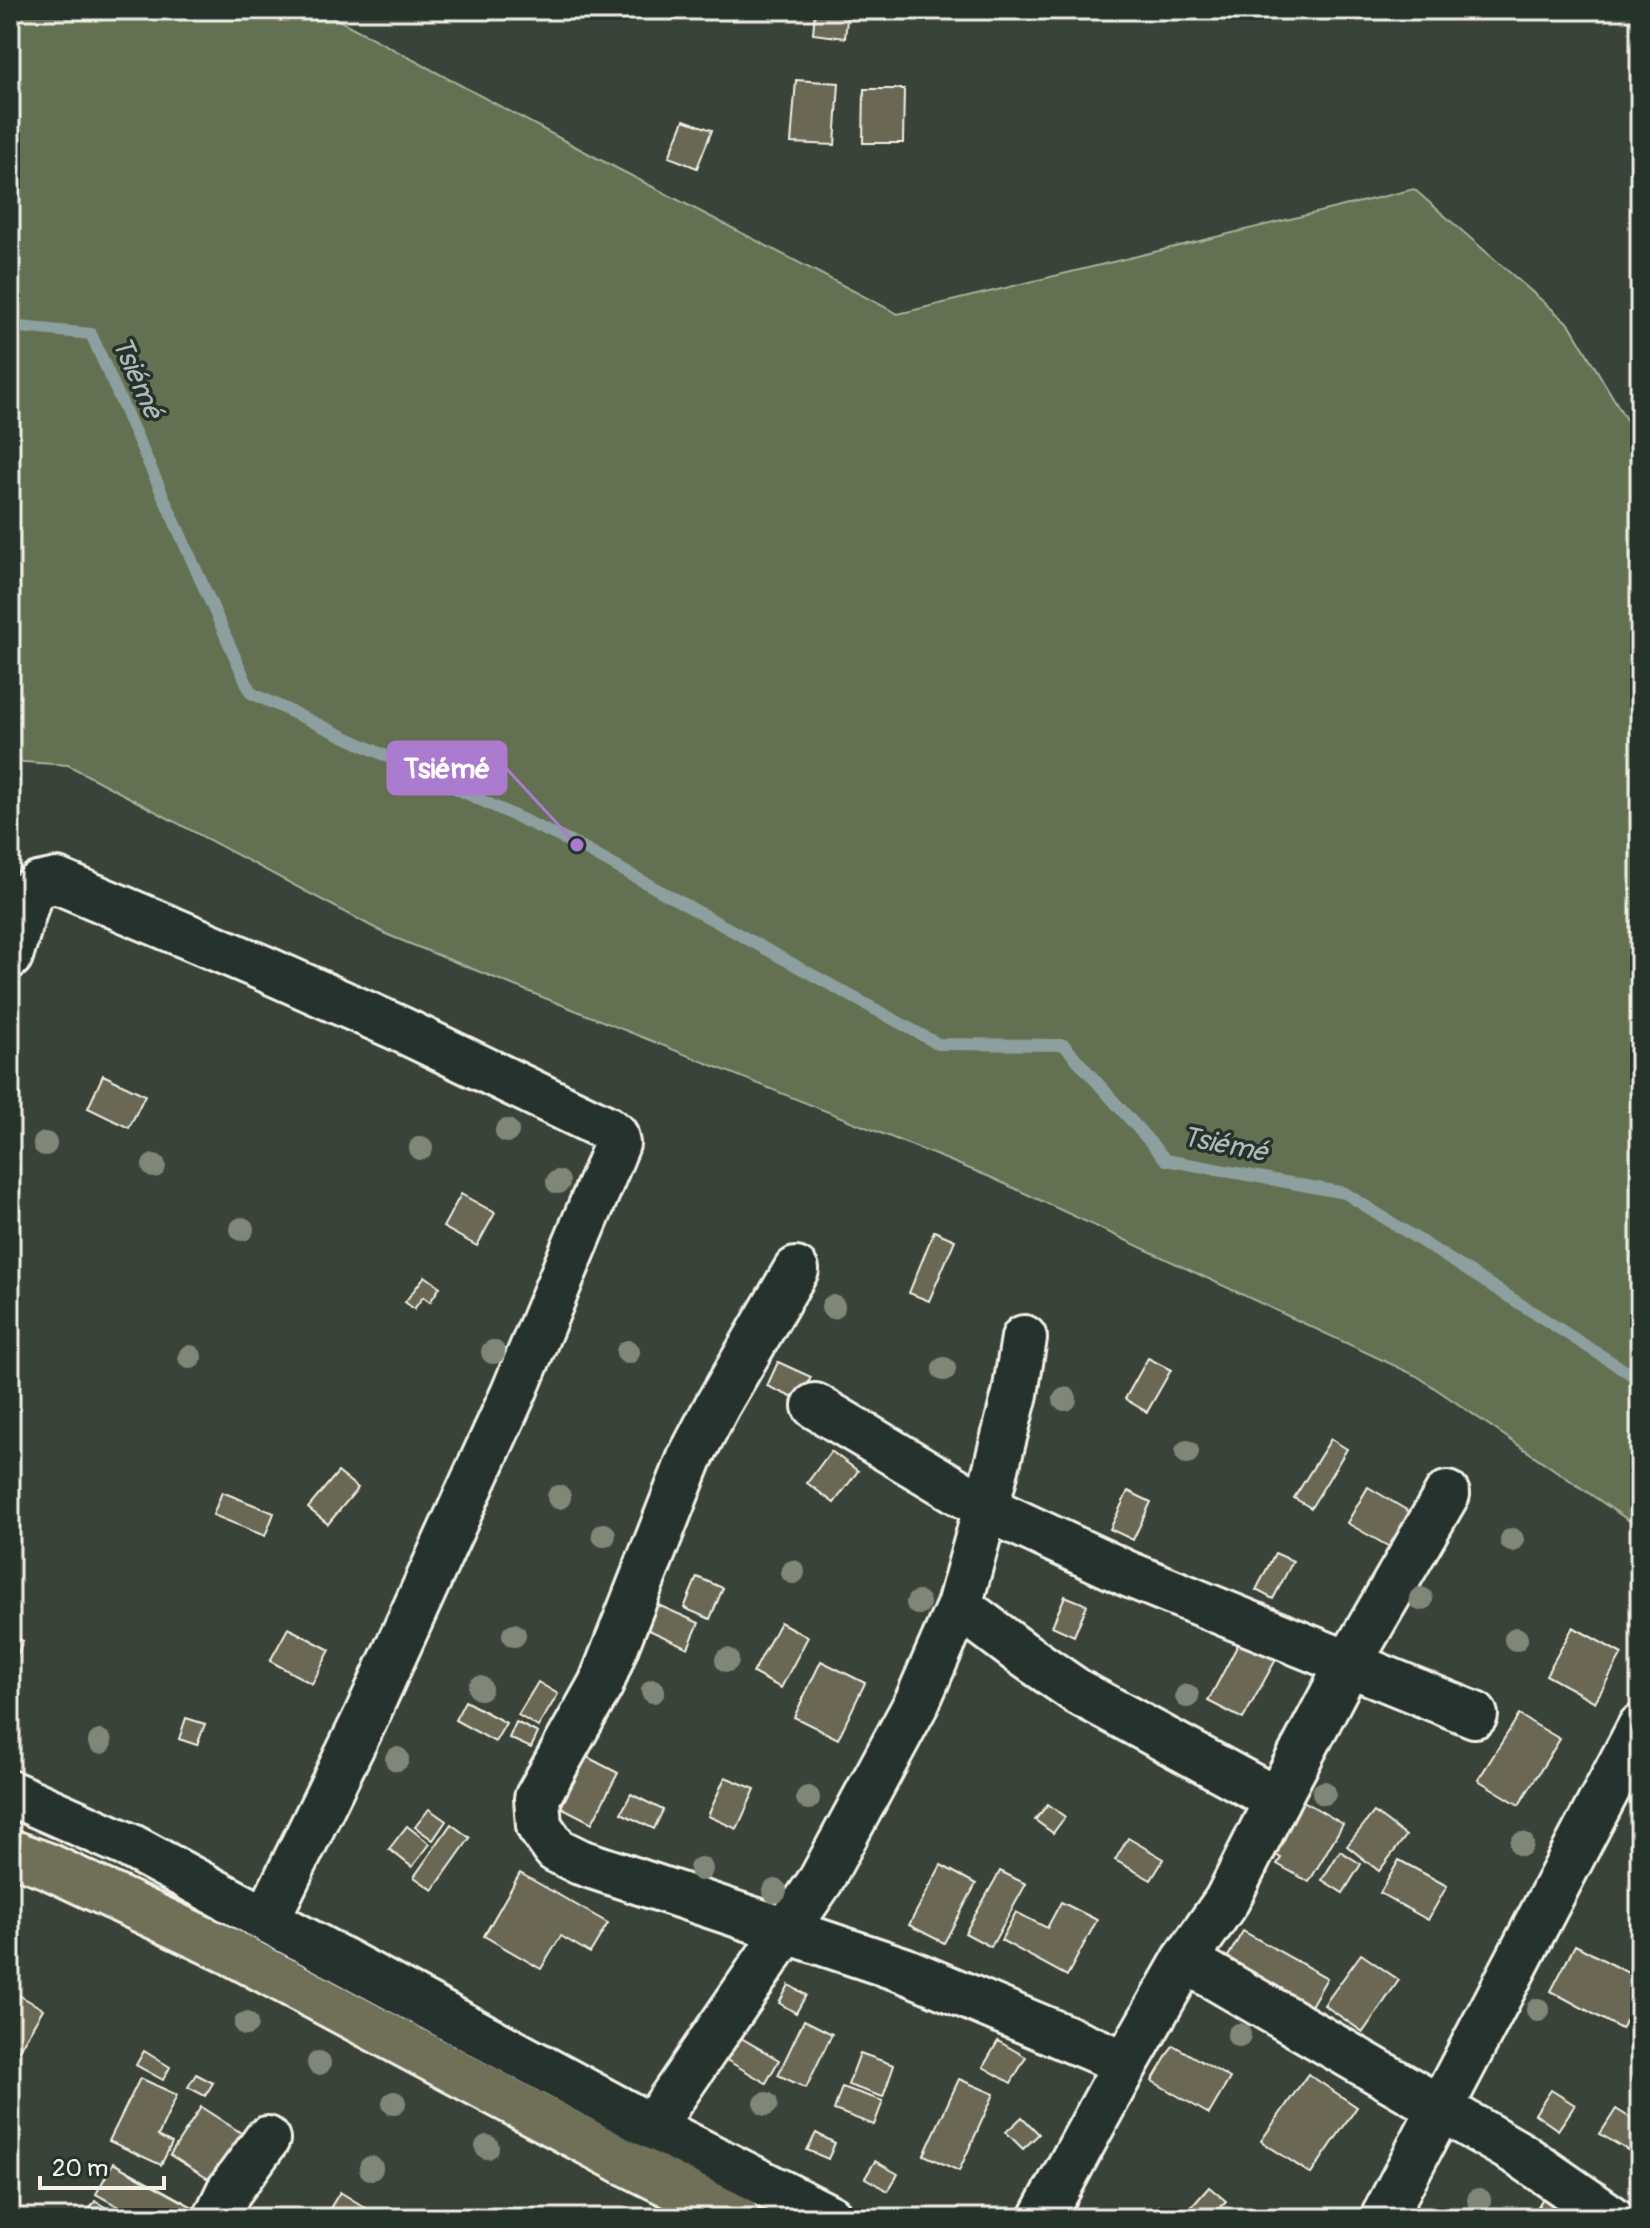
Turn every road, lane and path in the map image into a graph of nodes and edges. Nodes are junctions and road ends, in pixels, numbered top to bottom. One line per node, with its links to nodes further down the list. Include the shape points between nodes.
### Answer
1 (10, 956): 14 (street, via 30,892 57,881 398,1028 615,1135 617,1144 514,1392)
2 (796, 1270): 15 (street, via 690,1458 601,1684 537,1798 539,1826 556,1850)
3 (1024, 1338): 6 (street)
4 (815, 1406): 6 (street)
5 (1447, 1494): 8 (street)
6 (986, 1508): 7 (street); 8 (street, via 1128,1574)
7 (959, 1606): 12 (street, via 1078,1692); 15 (street, via 917,1702 821,1880)
8 (1349, 1663): 9 (street); 12 (street)
9 (1475, 1715)
10 (1640, 1727): 18 (street)
11 (10, 1793): 14 (street, via 130,1846)
12 (1277, 1800): 16 (street, via 1227,1900)
13 (10, 1852): 21 (main road, via 229,1951)
14 (267, 1919): 19 (street)
15 (787, 1931): 17 (street, via 904,1970); 19 (street)
16 (1185, 1960): 17 (street); 18 (street)
17 (1126, 2063): 25 (street)
18 (1441, 2108): 26 (street); 27 (street)
19 (652, 2127): 21 (street); 24 (street)
20 (267, 2139): 22 (street)
21 (625, 2162): 23 (main road)
22 (216, 2218)
23 (737, 2218)
24 (831, 2218)
25 (1042, 2218)
26 (1383, 2218)
27 (1612, 2218)

